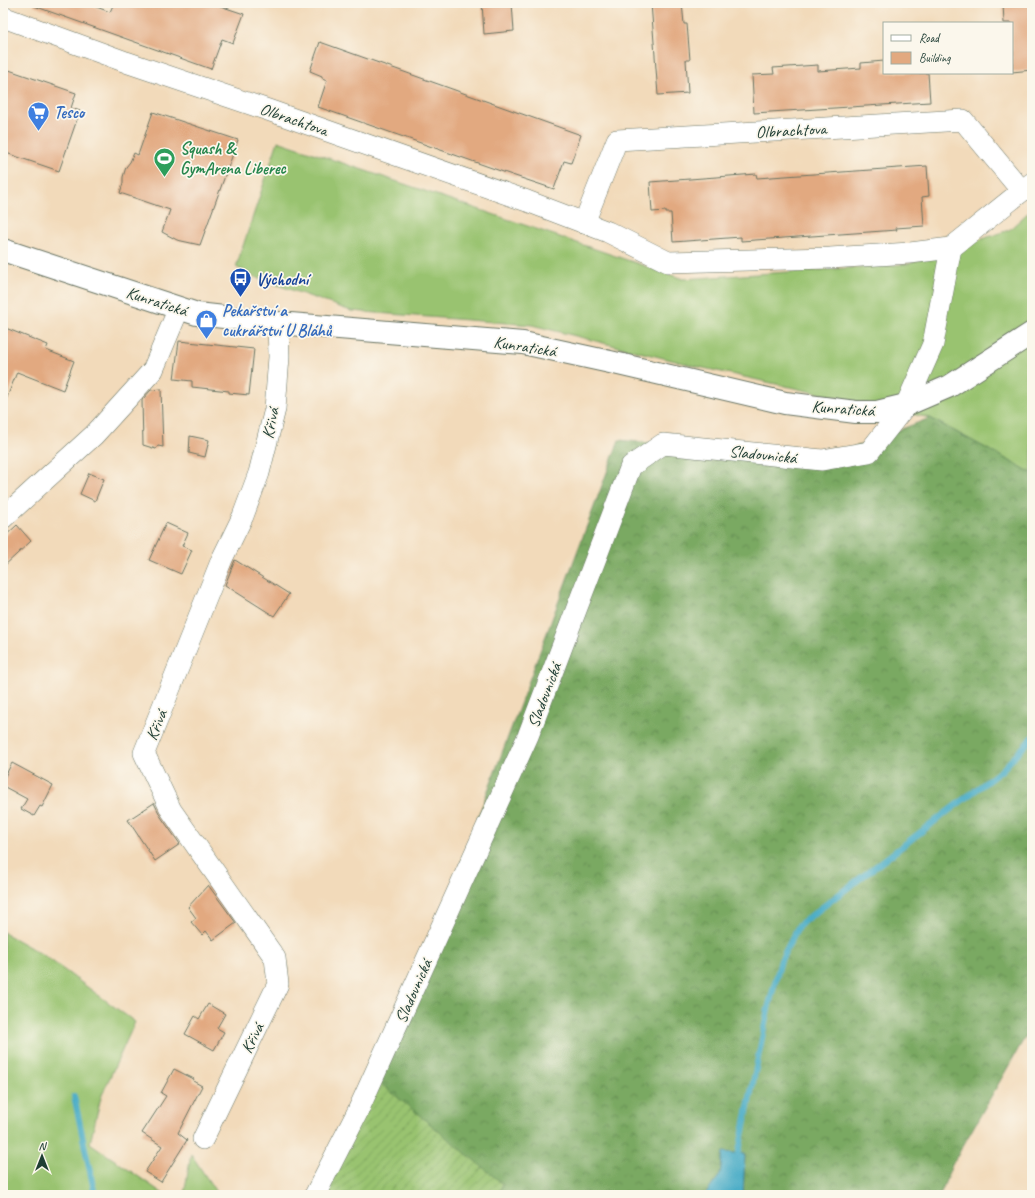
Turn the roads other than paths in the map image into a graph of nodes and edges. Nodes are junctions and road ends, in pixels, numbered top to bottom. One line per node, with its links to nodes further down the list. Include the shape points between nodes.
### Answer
1 (3, 17): 3 (street, Olbrachtova)
2 (1027, 187): 3 (street, Olbrachtova, via 963,120 617,140); 4 (street, Olbrachtova)
3 (584, 223): 4 (street, Olbrachtova, via 668,262 830,258)
4 (951, 248): 9 (street, via 933,344)
5 (3, 250): 6 (street, Kunratická)
6 (179, 308): 7 (street, Kunratická, via 197,314); 10 (street, via 154,370 94,434)
7 (278, 323): 9 (street, Kunratická, via 523,343 793,404 856,412 877,412); 11 (street, Křivá, via 279,357 275,409 258,473 243,516 222,559 144,753 171,810 275,958 278,984)
8 (1032, 332): 9 (street, Kunratická, via 950,386)
9 (906, 406): 12 (street, Sladovnická, via 869,452 822,460 663,444 631,466 528,736 357,1113)
10 (3, 518)
11 (203, 1139)
12 (315, 1195)

